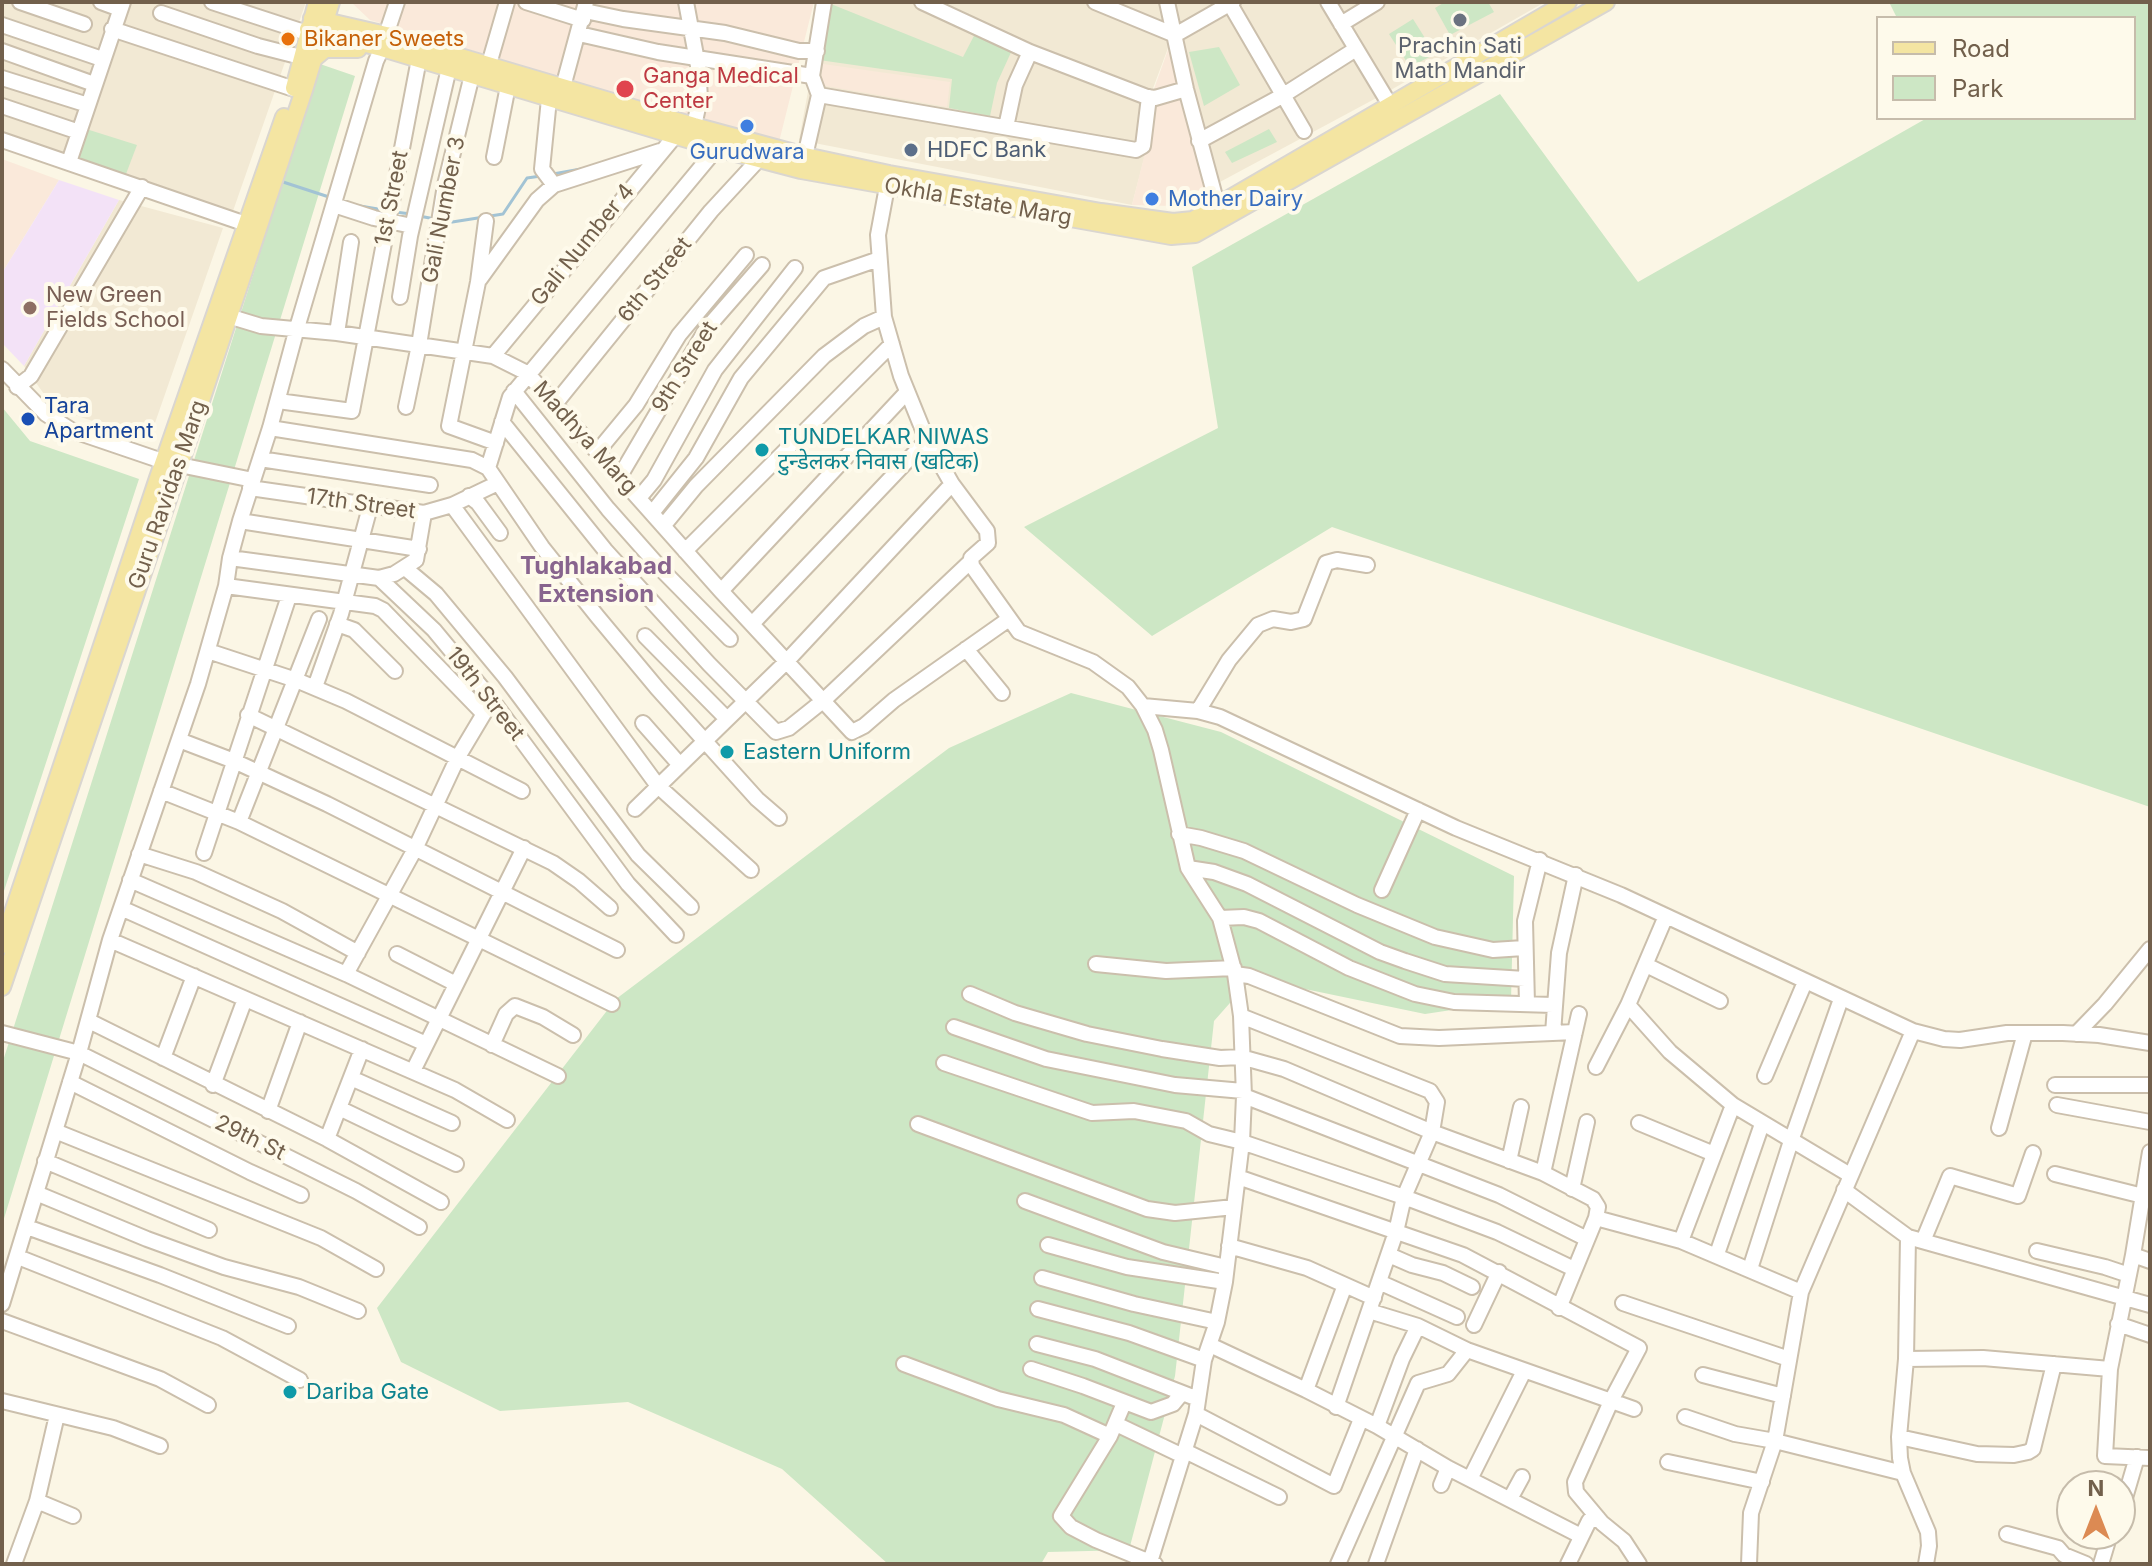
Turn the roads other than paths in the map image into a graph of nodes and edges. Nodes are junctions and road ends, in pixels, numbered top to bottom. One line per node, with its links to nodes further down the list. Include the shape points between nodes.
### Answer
1 (20, 2): 23 (street)
2 (101, 2): 18 (street)
3 (212, 2): 22 (street)
4 (332, 2): 22 (main road, Guru Ravidas Marg); 26 (main road)
5 (397, 2): 30 (street)
6 (507, 2): 39 (street)
7 (526, 2): 21 (street)
8 (686, 2): 27 (street)
9 (824, 2): 33 (street)
10 (922, 2): 34 (street)
11 (1095, 2): 29 (street)
12 (1167, 2): 29 (street)
13 (1328, 2): 24 (street)
14 (1377, 2): 24 (street)
15 (1568, 2): 19 (main road, Okhla Estate Marg)
16 (1606, 2): 73 (main road, Okhla Estate Marg)
17 (1231, 3): 29 (street); 50 (street)
18 (122, 5): 28 (street)
19 (1545, 8): 54 (main road, Okhla Estate Marg)
20 (161, 13): 35 (street)
21 (583, 17): 27 (street); 36 (street, via 658,52); 46 (street)
22 (315, 23): 26 (main road, Okhla Estate Marg); 30 (main road, Okhla Estate Marg); 35 (main road, Guru Ravidas Marg)
23 (84, 24)
24 (1341, 24): 31 (street)
25 (2, 25): 37 (street)
26 (358, 28): 30 (main road, Okhla Estate Marg)
27 (691, 28): 33 (street); 36 (street)
28 (112, 29): 37 (street); 47 (street)
29 (1175, 35): 48 (street)
30 (379, 42): 35 (main road, via 354,50 325,49); 38 (main road, Okhla Estate Marg); 39 (main road, Okhla Estate Marg); 72 (street)
31 (1356, 49): 50 (street); 54 (street)
32 (2, 51): 44 (street)
33 (817, 51): 42 (street)
34 (1030, 52): 51 (street); 57 (street, via 1015,85)
35 (307, 58): 47 (main road, Guru Ravidas Marg); 85 (main road, Guru Ravidas Marg)
36 (696, 58): 42 (street); 56 (street, via 700,98)
37 (102, 59): 44 (street)
38 (419, 59): 40 (main road, Okhla Estate Marg); 75 (street, 1st Street)
39 (489, 64): 46 (main road, Okhla Estate Marg)
40 (449, 68): 41 (main road, Okhla Estate Marg); 77 (street)
41 (472, 75): 45 (main road, Okhla Estate Marg); 91 (street, Gali Number 3, via 445,185)
42 (812, 76): 49 (street)
43 (2, 78): 53 (street)
44 (94, 84): 53 (street)
45 (508, 86): 52 (main road, Okhla Estate Marg); 66 (street)
46 (563, 87): 56 (main road, Okhla Estate Marg)
47 (294, 89): 76 (main road, Guru Ravidas Marg)
48 (1186, 89): 51 (street); 62 (street)
49 (819, 95): 57 (street); 65 (street)
50 (1282, 96): 58 (street); 62 (street)
51 (1149, 97): 57 (street, via 1139,150)
52 (549, 99): 60 (main road, Okhla Estate Marg); 70 (street, via 542,169)
53 (88, 105): 59 (street)
54 (1390, 105): 73 (main road, Okhla Estate Marg)
55 (2, 106): 59 (street)
56 (694, 126): 65 (main road, Okhla Estate Marg)
57 (1006, 127)
58 (1304, 131)
59 (79, 132): 68 (street)
60 (675, 136): 63 (main road, Okhla Estate Marg); 64 (street, Gali Number 4)
61 (2, 140): 68 (street)
62 (1199, 141): 73 (street)
63 (717, 148): 67 (main road, Okhla Estate Marg); 95 (street)
64 (660, 151): 70 (street); 93 (street, Gali Number 4)
65 (805, 156): 69 (main road, Okhla Estate Marg)
66 (494, 157)
67 (759, 159): 69 (main road, Okhla Estate Marg); 100 (street, 6th Street)
68 (69, 162): 71 (street)
69 (888, 180): 73 (main road, Okhla Estate Marg, via 1171,236 1195,234); 80 (street)
70 (554, 185): 83 (street, via 537,200)
71 (142, 187): 76 (street); 96 (street, via 31,376)
72 (334, 205): 75 (street); 87 (street)
73 (1219, 212)
74 (486, 221): 83 (street)
75 (388, 222): 77 (street); 89 (street, 1st Street)
76 (246, 224): 108 (main road, Guru Ravidas Marg)
77 (412, 226): 84 (street)
78 (351, 242): 88 (street)
79 (746, 255): 106 (street, via 679,335 636,405)
80 (879, 259): 86 (street); 120 (street, via 824,278 741,378 696,458)
81 (762, 265): 110 (street, 9th Street, via 707,328)
82 (795, 268): 116 (street, via 715,370)
83 (478, 282): 92 (street)
84 (400, 297)
85 (228, 316): 87 (street, Madhya Marg, via 261,326); 108 (main road, Guru Ravidas Marg)
86 (884, 317): 90 (street); 122 (street, via 824,356)
87 (297, 328): 88 (street, Madhya Marg); 99 (street)
88 (337, 333): 89 (street, Madhya Marg)
89 (366, 337): 91 (street, Madhya Marg); 99 (street, 1st Street, via 352,411)
90 (892, 344): 98 (street); 126 (street)
91 (419, 345): 92 (street, Madhya Marg); 101 (street, Gali Number 3)
92 (465, 352): 93 (street, Madhya Marg); 105 (street, via 449,426)
93 (493, 356): 95 (street, Madhya Marg)
94 (2, 369): 96 (street, 17th Street)
95 (527, 373): 97 (street); 100 (street, Madhya Marg)
96 (17, 387): 108 (street, 17th Street, via 71,430)
97 (514, 391): 102 (street); 142 (street, via 608,509)
98 (907, 392): 104 (street); 134 (street)
99 (278, 401): 103 (street)
100 (555, 404): 106 (street, Madhya Marg)
101 (406, 407)
102 (502, 422): 105 (street); 152 (street, via 605,550)
103 (270, 428): 107 (street); 109 (street, via 472,460)
104 (927, 440): 113 (street); 140 (street)
105 (496, 443): 109 (street)
106 (598, 451): 110 (street, Madhya Marg)
107 (260, 459): 112 (street); 114 (street)
108 (172, 463): 112 (street, 17th Street); 196 (main road, Guru Ravidas Marg); 210 (main road, Guru Ravidas Marg)
109 (488, 468): 111 (street)
110 (620, 476): 116 (street, Madhya Marg)
111 (498, 483): 115 (street, 17th Street); 161 (street, via 597,616)
112 (252, 484): 118 (street, 17th Street); 121 (street)
113 (952, 484): 128 (street, via 987,531 988,543); 145 (street)
114 (430, 485)
115 (469, 496): 117 (street, 17th Street); 123 (street)
116 (639, 498): 120 (street, Madhya Marg)
117 (452, 505): 119 (street, 17th Street); 166 (street)
118 (370, 507): 119 (street, 17th Street); 124 (street)
119 (424, 513): 125 (street)
120 (652, 513): 122 (street, Madhya Marg)
121 (240, 521): 124 (street); 127 (street)
122 (664, 525): 126 (street, Madhya Marg)
123 (500, 533)
124 (362, 540): 125 (street); 131 (street)
125 (419, 549): 130 (street, via 416,560)
126 (685, 551): 134 (street, Madhya Marg)
127 (230, 558): 131 (street); 133 (street)
128 (971, 561): 138 (street); 151 (street)
129 (1367, 565): 155 (street, via 1326,563 1304,619 1273,619 1258,625)
130 (405, 568): 132 (street); 188 (street, via 436,594 505,677 638,855)
131 (350, 573): 132 (street); 136 (street)
132 (379, 578): 154 (street, 19th Street, via 434,630)
133 (226, 586): 135 (street); 144 (street)
134 (721, 591): 140 (street, Madhya Marg)
135 (289, 596): 136 (street); 146 (street)
136 (344, 601): 139 (street); 154 (street, via 383,610)
137 (319, 619): 148 (street)
138 (1009, 619): 143 (street); 153 (street, via 1019,632 1093,662 1128,687)
139 (337, 624): 147 (street, via 354,630); 149 (street)
140 (752, 624): 145 (street, Madhya Marg)
141 (645, 636): 157 (street)
142 (730, 639)
143 (966, 649): 150 (street); 151 (street, Madhya Marg, via 856,731 848,729)
144 (208, 651): 146 (street); 160 (street)
145 (786, 662): 151 (street, Madhya Marg); 152 (street)
146 (263, 669): 148 (street); 156 (street)
147 (395, 671)
148 (296, 680): 149 (street); 159 (street)
149 (315, 687): 162 (street)
150 (1002, 693)
151 (824, 700): 152 (street, via 781,732)
152 (746, 701): 157 (street)
153 (1143, 706): 155 (street); 175 (street, via 1155,730)
154 (488, 707): 162 (street); 193 (street, 19th Street, via 628,884)
155 (1198, 711): 171 (street)
156 (248, 715): 159 (street); 163 (street)
157 (727, 719): 161 (street)
158 (643, 723): 164 (street)
159 (277, 730): 165 (street); 169 (street)
160 (179, 740): 163 (street); 167 (street)
161 (706, 741): 164 (street); 173 (street)
162 (458, 757): 168 (street); 169 (street)
163 (234, 761): 165 (street); 172 (street)
164 (680, 765): 166 (street)
165 (260, 773): 174 (street); 177 (street)
166 (658, 786): 170 (street); 182 (street)
167 (161, 791): 172 (street); 179 (street)
168 (522, 791)
169 (435, 804): 176 (street); 177 (street)
170 (635, 809)
171 (1418, 810): 180 (street); 185 (street)
172 (216, 812): 174 (street); 178 (street)
173 (779, 818)
174 (239, 822): 187 (street)
175 (1179, 834): 181 (street); 197 (street, via 1244,851 1435,937 1493,950)
176 (524, 848): 186 (street); 190 (street, via 579,881)
177 (415, 849): 186 (street); 187 (street)
178 (204, 853)
179 (139, 854): 184 (street); 200 (street, via 268,904)
180 (1540, 860): 183 (street); 197 (street)
181 (1188, 868): 192 (street); 207 (street, via 1247,884 1405,961 1445,974)
182 (751, 870)
183 (1576, 875): 191 (street); 217 (street)
184 (130, 880): 189 (street); 205 (street)
185 (1382, 890)
186 (501, 893): 194 (street); 199 (street)
187 (390, 895): 194 (street); 200 (street)
188 (691, 907)
189 (121, 908): 195 (street); 233 (street)
190 (610, 908)
191 (1666, 916): 203 (street); 208 (street)
192 (1220, 918): 204 (street); 216 (street, via 1259,921 1349,968 1415,994 1454,1002)
193 (676, 935)
194 (477, 939): 209 (street); 215 (street)
195 (110, 940): 206 (street); 222 (street)
196 (2, 945)
197 (1524, 948): 207 (street)
198 (2150, 949): 230 (street)
199 (617, 950)
200 (358, 953): 205 (street)
201 (397, 954): 209 (street)
202 (1096, 964): 204 (street)
203 (1646, 965): 214 (street); 218 (street)
204 (1235, 971): 220 (street); 228 (street, via 1400,1036)
205 (346, 974): 221 (street)
206 (194, 976): 212 (street); 238 (street)
207 (1525, 979): 216 (street)
208 (1805, 982): 213 (street); 243 (street)
209 (456, 984): 221 (street)
210 (2, 987)
211 (970, 994): 237 (street, via 1087,1034 1220,1058)
212 (245, 999): 223 (street); 246 (street)
213 (1841, 999): 225 (street); 266 (street)
214 (1720, 1001)
215 (612, 1004)
216 (1527, 1004): 217 (street)
217 (1553, 1005): 228 (street)
218 (1628, 1005): 240 (street); 250 (street, via 1670,1052)
219 (1579, 1014): 226 (street)
220 (1241, 1016): 237 (street); 264 (street, via 1430,1091 1437,1102)
221 (439, 1019): 233 (street); 234 (street)
222 (89, 1021): 236 (street); 238 (street)
223 (300, 1022): 235 (street); 254 (street)
224 (954, 1027): 249 (street, via 1046,1059)
225 (1913, 1031): 229 (street, via 1960,1040); 277 (street)
226 (1575, 1032): 228 (street); 275 (street)
227 (2, 1033): 236 (street, 29th St)
228 (1553, 1033)
229 (2025, 1033): 230 (street); 262 (street)
230 (2076, 1034): 232 (street)
231 (573, 1035): 234 (street, via 515,1006)
232 (2150, 1043)
233 (426, 1044): 241 (street)
234 (492, 1045): 242 (street)
235 (362, 1049): 241 (street); 244 (street)
236 (79, 1053): 245 (street); 292 (street, 29th St)
237 (1241, 1057): 249 (street); 264 (street, via 1284,1069)
238 (163, 1058): 246 (street)
239 (944, 1063): 267 (street, via 1092,1113 1134,1111 1171,1118)
240 (1596, 1067)
241 (413, 1071): 255 (street)
242 (558, 1076)
243 (1765, 1076)
244 (351, 1078): 253 (street); 258 (street)
245 (70, 1082): 263 (street); 283 (street)
246 (213, 1085): 254 (street)
247 (2055, 1085): 248 (street)
248 (2150, 1085)
249 (1243, 1093): 267 (street); 274 (street)
250 (1733, 1105): 261 (street); 270 (street)
251 (2057, 1105): 257 (street)
252 (1521, 1107): 272 (street)
253 (339, 1108): 265 (street); 273 (street)
254 (268, 1111): 265 (street)
255 (507, 1120)
256 (1587, 1122): 280 (street)
257 (2150, 1122)
258 (452, 1123)
259 (1639, 1123): 270 (street)
260 (918, 1124): 288 (street, via 1147,1209 1175,1213)
261 (1762, 1124): 266 (street); 301 (street)
262 (1999, 1128)
263 (55, 1131): 271 (street); 306 (street, via 321,1238)
264 (1432, 1132): 272 (street); 274 (street)
265 (327, 1139): 287 (street)
266 (1791, 1141): 277 (street); 308 (street)
267 (1242, 1142): 278 (street); 285 (street)
268 (2150, 1152): 279 (street)
269 (2033, 1153): 296 (street, via 2018,1196 1950,1176)
270 (1714, 1154): 297 (street)
271 (45, 1161): 282 (street); 293 (street)
272 (1509, 1161): 275 (street)
273 (456, 1164)
274 (1417, 1165): 285 (street); 295 (street, via 1499,1195)
275 (1543, 1173): 280 (street)
276 (2055, 1174): 284 (street)
277 (1850, 1175): 281 (street)
278 (1238, 1177): 288 (street); 294 (street)
279 (2148, 1179): 284 (street)
280 (1572, 1189): 290 (street, via 1596,1202)
281 (1844, 1190): 296 (street); 316 (street)
282 (36, 1193): 291 (street); 324 (street, via 160,1244)
283 (301, 1195)
284 (2143, 1196): 289 (street)
285 (1404, 1197): 294 (street); 307 (street, via 1497,1232)
286 (1025, 1201): 310 (street)
287 (441, 1202)
288 (1234, 1207): 299 (street)
289 (2145, 1217): 303 (street)
290 (1596, 1218): 295 (street); 297 (street)
291 (27, 1227): 304 (street); 330 (street)
292 (419, 1227)
293 (209, 1230)
294 (1396, 1232): 302 (street); 309 (street)
295 (1587, 1239): 307 (street)
296 (1916, 1239): 317 (street); 337 (street)
297 (1681, 1241): 301 (street)
298 (1048, 1245): 310 (street, via 1127,1267)
299 (1229, 1246): 310 (street); 314 (street, via 1307,1268)
300 (2037, 1251): 311 (street)
301 (1717, 1254): 308 (street)
302 (1389, 1255): 313 (street); 315 (street)
303 (2133, 1255): 305 (street); 311 (street)
304 (18, 1257): 319 (street); 344 (street, via 222,1338)
305 (2150, 1261)
306 (376, 1269)
307 (1574, 1269): 322 (street)
308 (1750, 1269): 316 (street)
309 (1499, 1272): 322 (street); 329 (street)
310 (1226, 1275): 327 (street)
311 (2129, 1275): 317 (street)
312 (1042, 1278): 327 (street)
313 (1379, 1282): 320 (street); 325 (street)
314 (1345, 1285): 320 (street); 345 (street)
315 (1472, 1287)
316 (1801, 1292): 336 (street)
317 (2124, 1297): 321 (street); 328 (street)
318 (1623, 1303): 336 (street)
319 (2, 1304)
320 (1372, 1304): 331 (street); 353 (street)
321 (2150, 1305)
322 (1559, 1308): 348 (street, via 1639,1348)
323 (1038, 1309): 335 (street)
324 (358, 1311)
325 (1457, 1317)
326 (2, 1321): 351 (street, via 160,1379)
327 (1217, 1322): 335 (street)
328 (2118, 1324): 332 (street); 341 (street)
329 (1474, 1325)
330 (288, 1326)
331 (1418, 1326): 334 (street); 358 (street)
332 (2150, 1335)
333 (1037, 1344): 346 (street, via 1095,1359)
334 (1467, 1350): 342 (street); 361 (street, via 1448,1374 1418,1383)
335 (1207, 1353): 345 (street); 352 (street)
336 (1789, 1359): 347 (street)
337 (1906, 1359): 339 (street); 360 (street)
338 (904, 1364): 359 (street, via 998,1399)
339 (2054, 1364): 341 (street); 360 (street, via 2028,1452 1977,1454)
340 (1031, 1369): 350 (street)
341 (2110, 1369): 366 (street, via 2105,1456)
342 (1524, 1371): 348 (street); 372 (street)
343 (1703, 1375): 347 (street)
344 (300, 1380)
345 (1306, 1390): 353 (street)
346 (1182, 1393): 350 (street, via 1158,1412); 352 (street)
347 (1783, 1396): 362 (street)
348 (1612, 1399): 354 (street); 379 (street, via 1575,1482 1576,1492)
349 (2, 1401): 355 (street)
350 (1124, 1403): 359 (street)
351 (208, 1405)
352 (1197, 1406): 357 (street, via 1334,1486); 365 (street)
353 (1336, 1407): 357 (street)
354 (1634, 1409)
355 (57, 1415): 363 (street); 377 (street)
356 (1685, 1417): 362 (street)
357 (1361, 1419): 358 (street)
358 (1377, 1426): 361 (street)
359 (1113, 1430): 365 (street); 383 (street, via 1061,1516 1096,1540)
360 (1899, 1437): 369 (street)
361 (1396, 1438): 364 (street); 385 (street)
362 (1775, 1441): 369 (street); 373 (street)
363 (160, 1446)
364 (1417, 1449): 368 (street); 386 (street)
365 (1184, 1453): 375 (street); 383 (street)
366 (2144, 1458): 371 (street)
367 (1668, 1462): 373 (street)
368 (1448, 1468): 372 (street); 374 (street)
369 (1903, 1473): 390 (street, via 1928,1532)
370 (1522, 1477): 376 (street)
371 (2136, 1477)
372 (1470, 1479): 376 (street)
373 (1762, 1482): 389 (street, via 1751,1513)
374 (1441, 1485)
375 (1279, 1497)
376 (1510, 1499): 381 (street)
377 (37, 1501): 378 (street); 384 (street)
378 (73, 1516)
379 (1598, 1518): 381 (street, via 1589,1521); 388 (street, via 1624,1541)
380 (2007, 1534): 382 (street, via 2058,1548)
381 (1581, 1536): 387 (street)
382 (2064, 1559): 391 (street)
383 (1153, 1563)
384 (14, 1564)
385 (1338, 1564)
386 (1376, 1564)
387 (1568, 1564)
388 (1639, 1564)
389 (1749, 1564)
390 (1926, 1564)
391 (2086, 1564)

